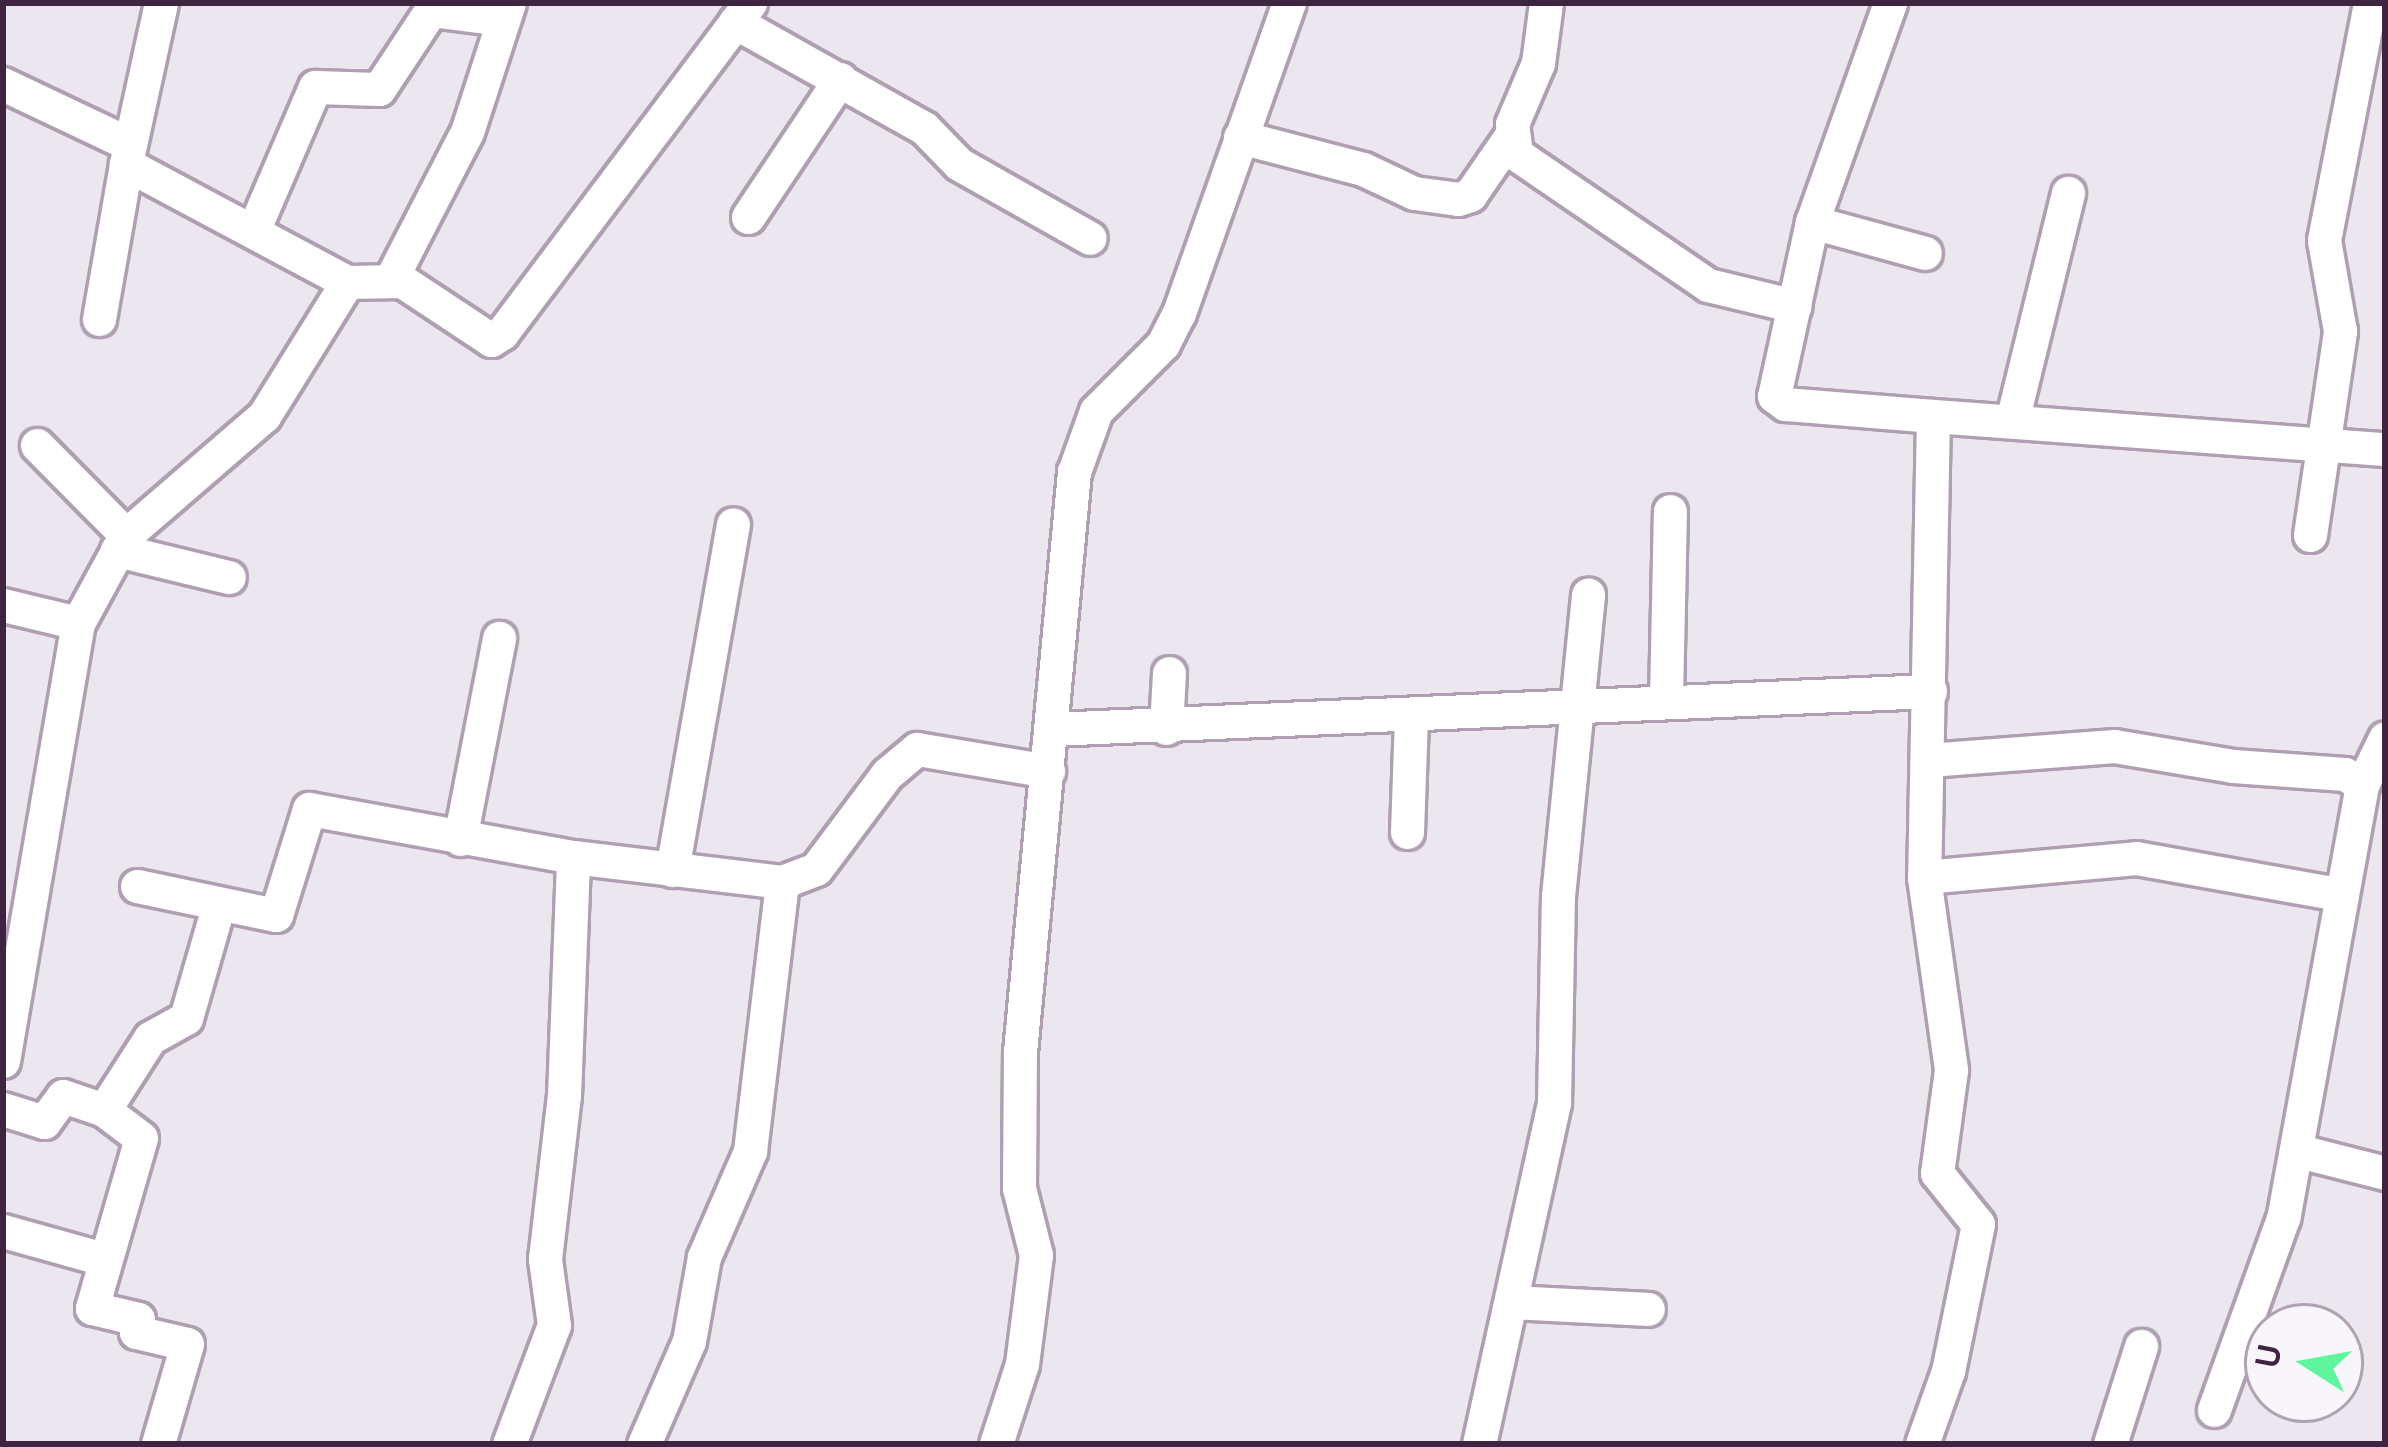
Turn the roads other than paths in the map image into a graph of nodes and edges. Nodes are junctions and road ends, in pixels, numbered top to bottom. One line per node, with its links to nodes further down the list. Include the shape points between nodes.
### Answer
1 (161, 3): 12 (street)
2 (1289, 3): 10 (street)
3 (1546, 3): 11 (street, via 1538,63)
4 (2370, 3): 25 (street, via 2324,240 2339,317)
5 (1890, 5): 15 (street)
6 (505, 11): 16 (street, via 430,10 379,89 315,87); 19 (street, via 467,131)
7 (742, 12): 8 (street); 19 (street, via 502,333 490,340)
8 (840, 80): 14 (street); 17 (street, via 924,128 959,164)
9 (3, 84): 12 (street)
10 (1240, 137): 11 (street, via 1458,200 1470,195); 43 (street, via 1163,344 1115,387 1085,431 1074,472)
11 (1510, 137): 21 (street, via 1516,154 1708,285)
12 (126, 153): 16 (street); 22 (street)
13 (2068, 193): 24 (street)
14 (748, 217)
15 (1812, 222): 18 (street); 21 (street)
16 (253, 231): 20 (street)
17 (1090, 238)
18 (1925, 253)
19 (391, 279): 20 (street)
20 (347, 282): 31 (street, via 264,416)
21 (1795, 306): 23 (street, via 1778,401)
22 (100, 319)
23 (1933, 416): 24 (street); 38 (street)
24 (2012, 422): 25 (street)
25 (2329, 442): 27 (street); 30 (street)
26 (37, 446): 31 (street)
27 (2385, 448)
28 (1670, 511): 39 (street)
29 (733, 524): 51 (street)
30 (2310, 535)
31 (122, 543): 32 (street); 35 (street)
32 (229, 577)
33 (1588, 594): 40 (street)
34 (3, 605): 35 (street)
35 (77, 623): 57 (street)
36 (499, 638): 49 (street)
37 (1169, 673): 42 (street)
38 (1930, 692): 39 (street); 45 (street)
39 (1666, 699): 40 (street)
40 (1582, 704): 41 (street); 64 (street, via 1558,896 1555,1103)
41 (1411, 715): 42 (street); 48 (street)
42 (1166, 728): 43 (street)
43 (1052, 729): 46 (street)
44 (2385, 738): 47 (street)
45 (1928, 760): 47 (street, via 2114,746 2344,774); 52 (street)
46 (1048, 771): 53 (street, via 917,748 887,774 816,869); 71 (street, via 1020,1052 1019,1188 1036,1256 1022,1364)
47 (2362, 784): 55 (street)
48 (1407, 832)
49 (460, 839): 50 (street); 56 (street, via 309,809 276,915)
50 (573, 857): 51 (street); 69 (street, via 564,1096 544,1259 554,1325)
51 (672, 870): 53 (street)
52 (1924, 878): 55 (street, via 2137,858); 73 (street, via 1951,1070 1937,1173 1978,1224 1948,1371)
53 (782, 882): 70 (street, via 750,1151 704,1257 689,1341)
54 (137, 886): 56 (street)
55 (2339, 894): 60 (street)
56 (219, 904): 59 (street, via 186,1018 150,1038)
57 (3, 1061)
58 (3, 1109): 59 (street, via 44,1121 63,1096)
59 (104, 1110): 63 (street, via 141,1138)
60 (2299, 1151): 61 (street); 67 (street)
61 (2385, 1173)
62 (3, 1231): 63 (street)
63 (103, 1259): 68 (street, via 92,1308 138,1319 136,1332 187,1345)
64 (1512, 1302): 65 (street); 72 (street)
65 (1648, 1309)
66 (2141, 1346): 74 (street)
67 (2214, 1410)
68 (158, 1444)
69 (509, 1444)
70 (644, 1444)
71 (996, 1444)
72 (1479, 1444)
73 (1922, 1444)
74 (2110, 1444)

